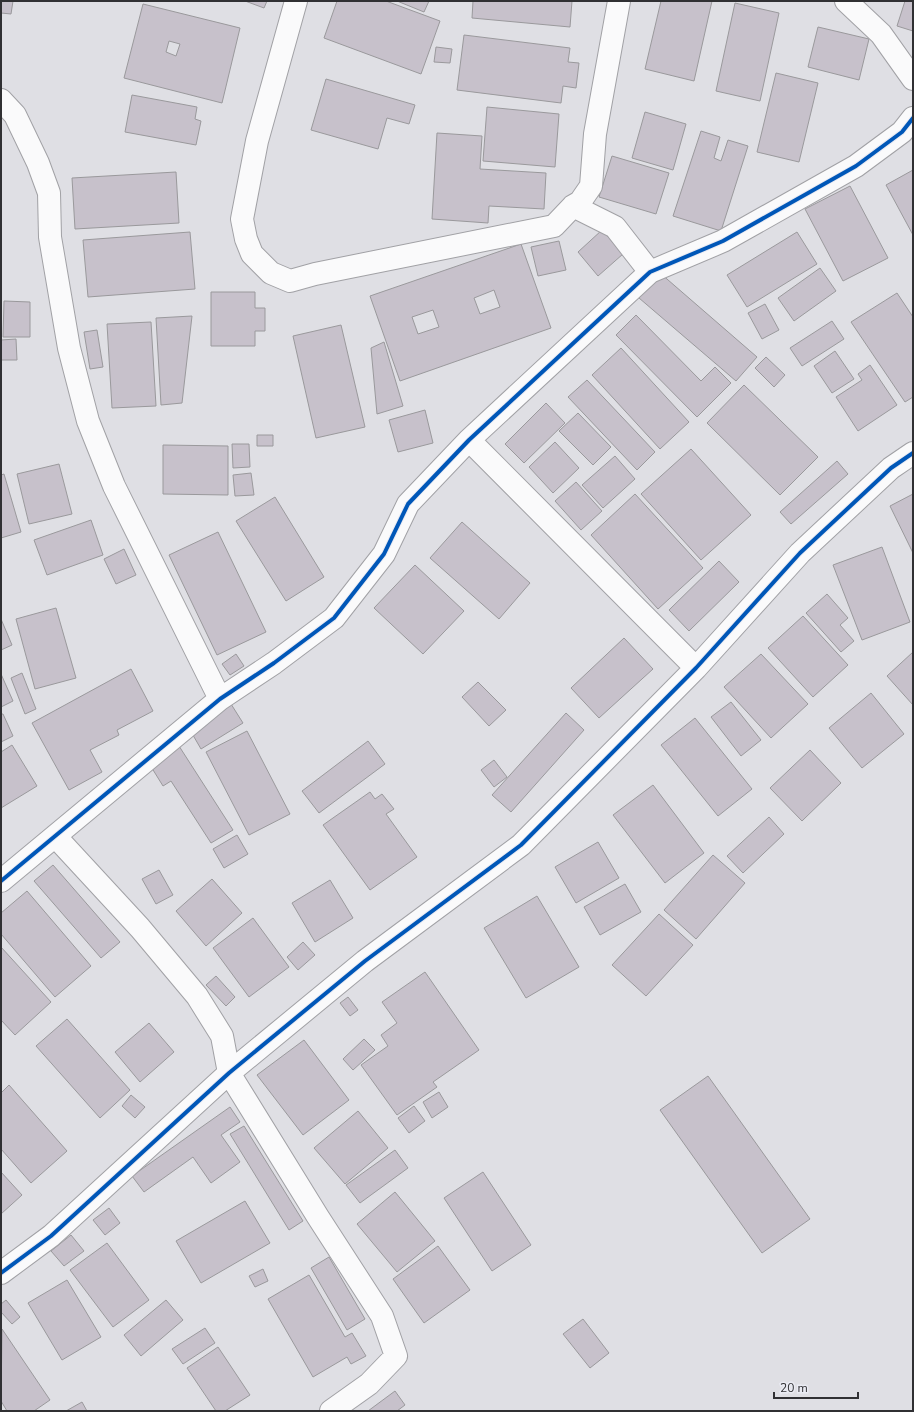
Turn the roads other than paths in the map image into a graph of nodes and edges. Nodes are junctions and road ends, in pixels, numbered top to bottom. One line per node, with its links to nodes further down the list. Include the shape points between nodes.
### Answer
1 (296, 1): 7 (street, via 257,141 242,219 252,254 271,273 290,281 323,272 554,226)
2 (619, 1): 7 (street, via 595,134 591,186 580,202)
3 (846, 1): 4 (street, via 881,34)
4 (913, 79)
5 (1, 100): 12 (street, via 15,115 49,193 50,237 69,348 88,421 114,486)
6 (913, 118): 8 (street, via 902,132 856,166 723,241)
7 (573, 206): 8 (street, via 615,227)
8 (650, 272): 9 (street)
9 (469, 440): 11 (street); 12 (street, via 408,504 384,554 334,618)
10 (913, 453): 11 (street, via 890,468 800,553)
11 (696, 668): 15 (street, via 520,845 365,961)
12 (220, 699): 13 (street)
13 (55, 836): 14 (street); 15 (street, via 140,928 197,996 222,1036)
14 (1, 881)
15 (229, 1073): 16 (street, via 51,1236); 17 (street, via 382,1316 396,1356 369,1384)
16 (1, 1273)
17 (331, 1411)

